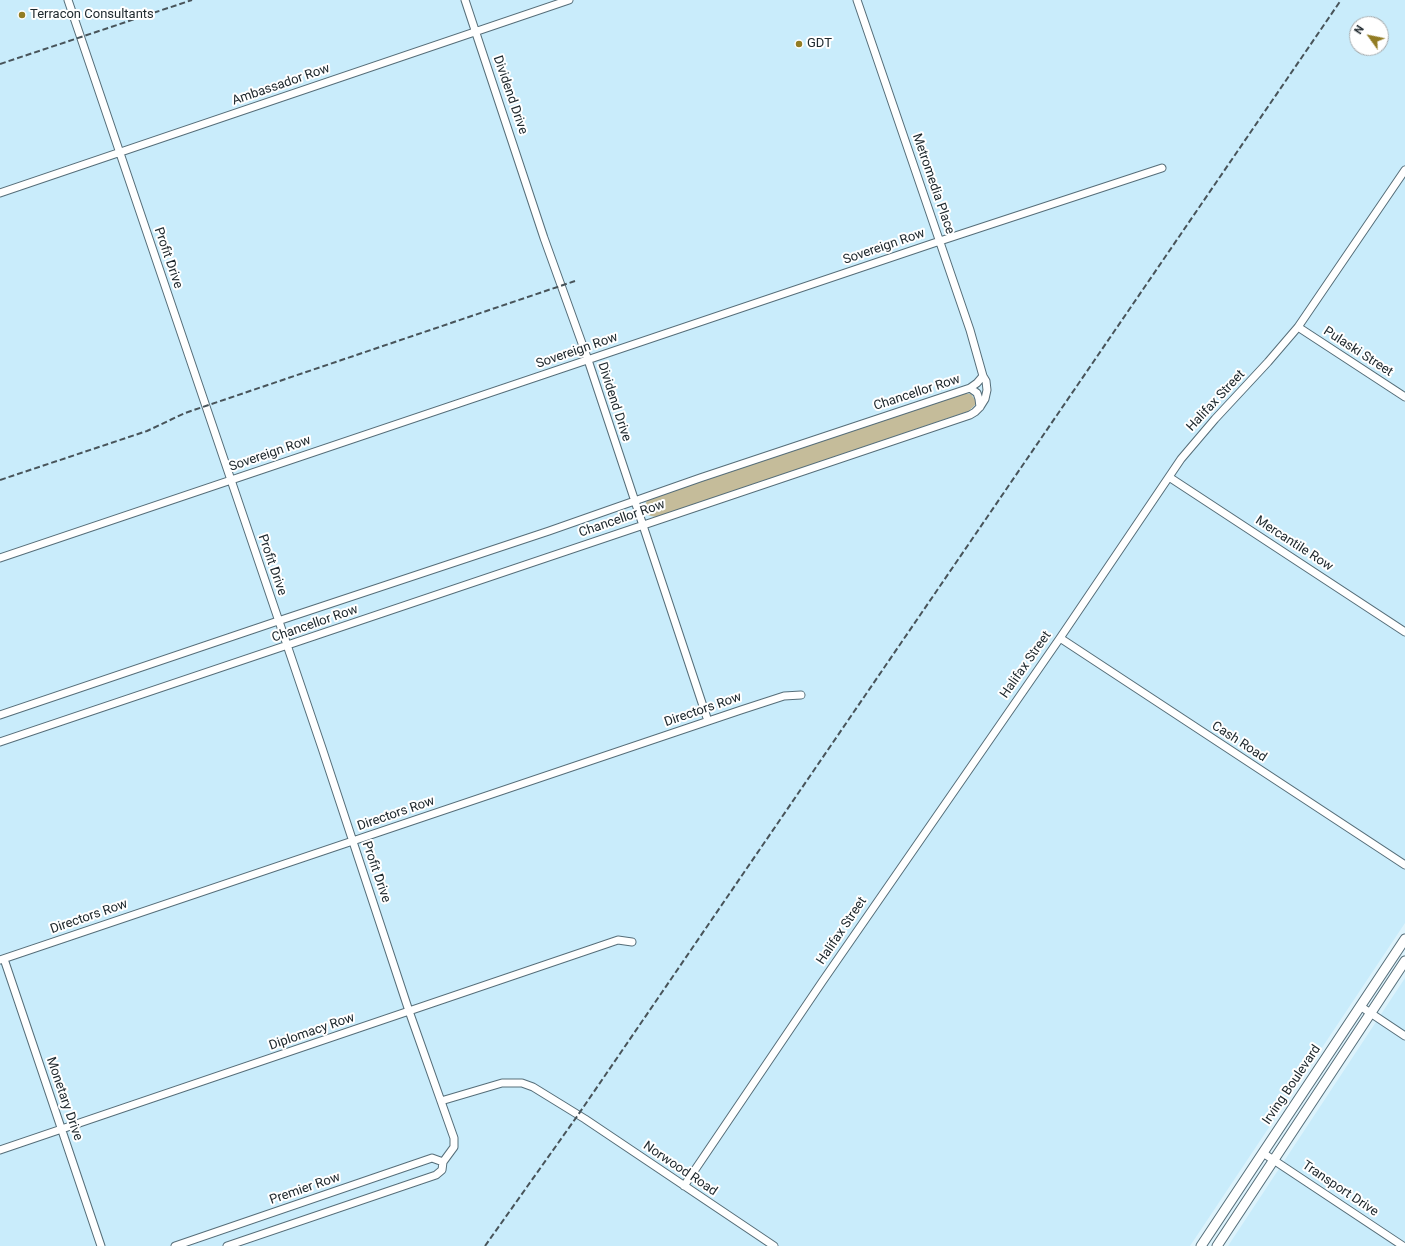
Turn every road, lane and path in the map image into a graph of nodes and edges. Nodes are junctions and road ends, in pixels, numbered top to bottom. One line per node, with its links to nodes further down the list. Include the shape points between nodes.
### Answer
1 (68, 0): 6 (street, Profit Drive)
2 (465, 0): 5 (street, Dividend Drive)
3 (569, 0): 5 (street, Ambassador Row)
4 (857, 0): 10 (street, Metromedia Place)
5 (476, 31): 6 (street, Ambassador Row); 12 (street, Dividend Drive, via 544,238)
6 (120, 153): 9 (street, Ambassador Row); 18 (street, Profit Drive)
7 (1162, 168): 10 (street, Sovereign Row)
8 (1405, 170): 11 (street, Halifax Street)
9 (0, 193)
10 (940, 241): 12 (street, Sovereign Row); 13 (street, Metromedia Place)
11 (1298, 327): 15 (street, Pulaski Street); 17 (street, Halifax Street, via 1204,430)
12 (588, 360): 18 (street, Sovereign Row); 19 (street, Dividend Drive)
13 (983, 376): 14 (street, Chancellor Row); 16 (street, via 987,390)
14 (970, 388): 16 (street, via 977,393); 19 (street, Chancellor Row)
15 (1405, 397)
16 (980, 407): 20 (street, Chancellor Row, via 970,415)
17 (1169, 477): 23 (street, Mercantile Row); 24 (street, Halifax Street)
18 (230, 480): 21 (street, Sovereign Row); 22 (street, Profit Drive)
19 (634, 502): 20 (street, Dividend Drive); 22 (street, Chancellor Row)
20 (642, 525): 25 (street, Chancellor Row); 28 (street, Dividend Drive)
21 (0, 558)
22 (278, 621): 25 (street, Profit Drive); 27 (street, Chancellor Row)
23 (1405, 632)
24 (1060, 638): 31 (street, Cash Road); 53 (street, Halifax Street)
25 (286, 646): 29 (street, Chancellor Row); 30 (street, Profit Drive)
26 (801, 695): 28 (street, Directors Row, via 784,696)
27 (0, 715)
28 (708, 721): 30 (street, Directors Row)
29 (0, 742)
30 (353, 841): 35 (street, Directors Row); 40 (street, Profit Drive)
31 (1405, 865)
32 (1405, 939): 34 (main road, Irving Boulevard)
33 (632, 942): 40 (street, Diplomacy Row, via 618,940)
34 (1401, 954): 37 (main road, Irving Boulevard)
35 (2, 960): 48 (street, Monetary Drive)
36 (1405, 961): 38 (main road, Irving Boulevard)
37 (1382, 973): 38 (main road); 39 (main road, Irving Boulevard)
38 (1393, 980): 41 (main road, Irving Boulevard)
39 (1360, 1006): 41 (street); 42 (main road, Irving Boulevard)
40 (410, 1011): 47 (street, Profit Drive); 48 (street, Diplomacy Row)
41 (1371, 1013): 43 (street); 44 (main road, Irving Boulevard)
42 (1341, 1035): 44 (main road); 45 (main road, Irving Boulevard)
43 (1405, 1036)
44 (1352, 1041): 46 (main road, Irving Boulevard)
45 (1303, 1093): 46 (main road); 50 (main road, Irving Boulevard)
46 (1314, 1100): 51 (main road, Irving Boulevard)
47 (441, 1101): 52 (street, Profit Drive, via 454,1138 454,1146); 53 (street, Norwood Road, via 502,1083 522,1082 573,1111)
48 (62, 1129): 49 (street, Diplomacy Row); 54 (street, Monetary Drive)
49 (0, 1150)
50 (1263, 1153): 51 (street, Transport Drive); 58 (main road, Irving Boulevard)
51 (1274, 1160): 59 (main road, Irving Boulevard); 60 (street, Transport Drive)
52 (443, 1162): 55 (street, Premier Row, via 432,1158); 56 (street, via 442,1170 436,1176)
53 (684, 1186): 57 (street, Norwood Road)
54 (101, 1246)
55 (175, 1246)
56 (227, 1246)
57 (774, 1246)
58 (1201, 1246)
59 (1216, 1246)
60 (1403, 1246)

